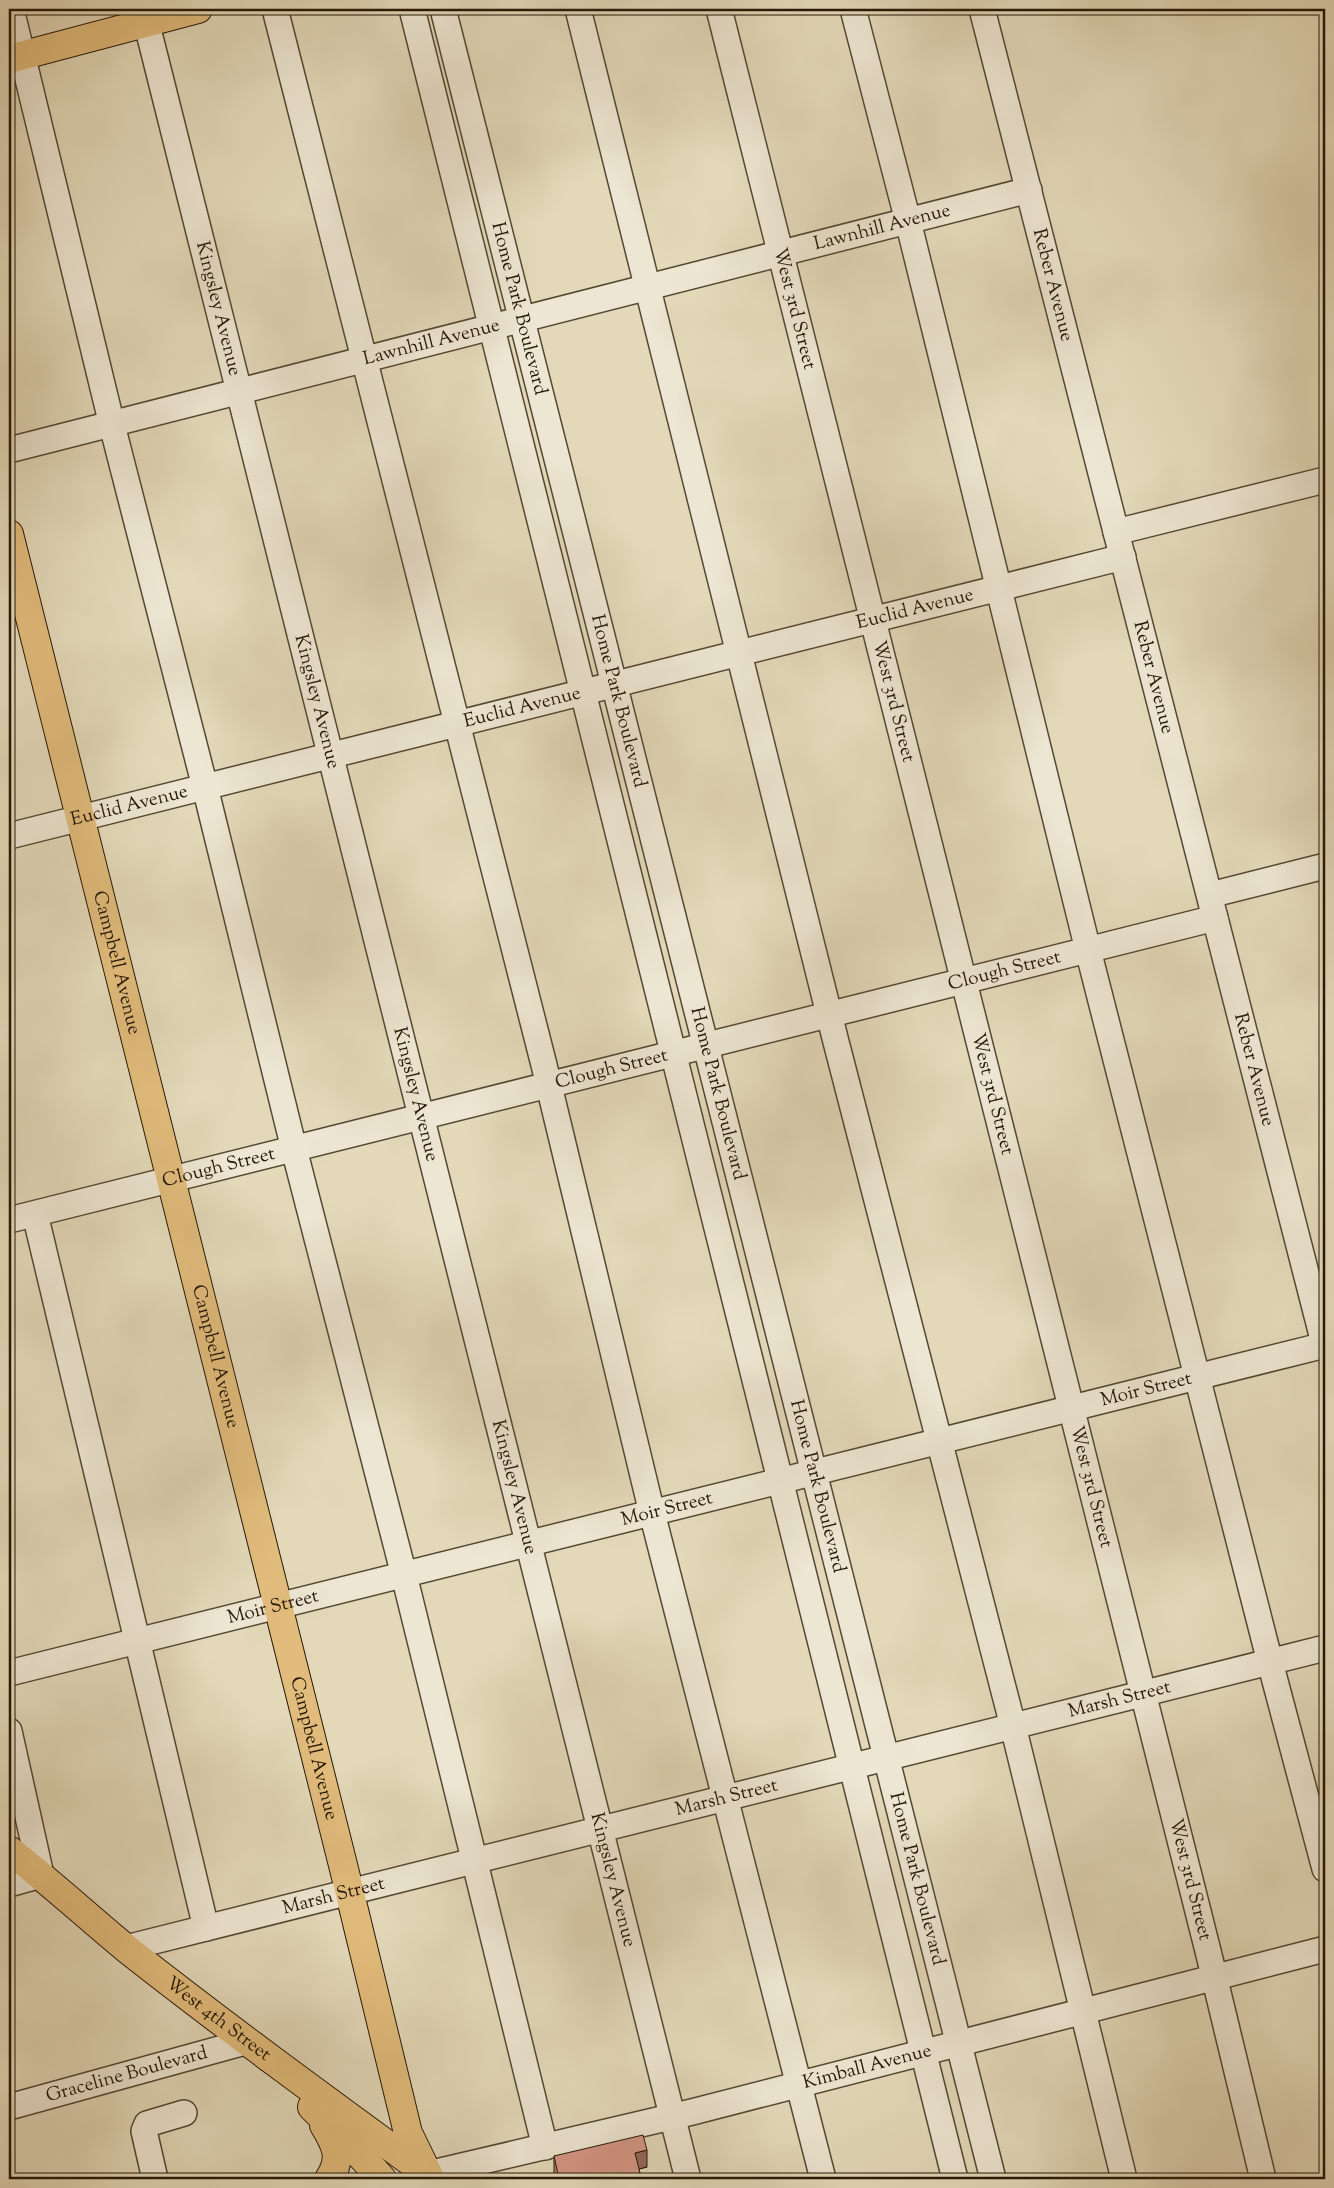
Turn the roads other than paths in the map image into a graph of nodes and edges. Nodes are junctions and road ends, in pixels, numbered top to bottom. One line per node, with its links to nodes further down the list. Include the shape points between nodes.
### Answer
1 (11, 9): 11 (street)
2 (198, 9): 10 (main road)
3 (275, 9): 18 (street)
4 (412, 9): 17 (street, Home Park Boulevard)
5 (444, 9): 16 (street, Home Park Boulevard)
6 (578, 9): 15 (street)
7 (719, 9): 14 (street, West 3rd Street)
8 (853, 9): 13 (street)
9 (982, 9): 12 (street, Reber Avenue)
10 (145, 16): 11 (main road); 19 (street, Kingsley Avenue)
11 (16, 57): 20 (street)
12 (1029, 190): 13 (street, Lawnhill Avenue); 23 (street, Reber Avenue)
13 (908, 220): 14 (street, Lawnhill Avenue); 26 (street)
14 (781, 253): 15 (street, Lawnhill Avenue); 27 (street, West 3rd Street)
15 (647, 288): 16 (street, Lawnhill Avenue); 28 (street)
16 (522, 320): 17 (street, Lawnhill Avenue); 29 (street, Home Park Boulevard)
17 (492, 328): 18 (street, Lawnhill Avenue); 30 (street, Home Park Boulevard)
18 (364, 360): 19 (street, Lawnhill Avenue); 31 (street)
19 (239, 392): 20 (street, Lawnhill Avenue); 32 (street, Kingsley Avenue)
20 (112, 424): 21 (street, Lawnhill Avenue); 33 (street)
21 (9, 450)
22 (1325, 480): 23 (street)
23 (1116, 532): 25 (street, Reber Avenue)
24 (9, 534): 34 (main road, Campbell Avenue)
25 (1123, 557): 26 (street, Euclid Avenue); 37 (street, Reber Avenue)
26 (999, 588): 27 (street, Euclid Avenue); 38 (street)
27 (873, 620): 28 (street, Euclid Avenue); 39 (street, West 3rd Street)
28 (738, 653): 29 (street, Euclid Avenue); 40 (street)
29 (614, 684): 30 (street, Euclid Avenue); 41 (street, Home Park Boulevard)
30 (583, 692): 31 (street, Euclid Avenue); 42 (street, Home Park Boulevard)
31 (457, 724): 32 (street, Euclid Avenue); 43 (street)
32 (331, 756): 33 (street, Euclid Avenue); 44 (street, Kingsley Avenue)
33 (205, 787): 34 (street, Euclid Avenue); 45 (street)
34 (80, 818): 35 (street, Euclid Avenue); 46 (main road, Campbell Avenue)
35 (9, 836)
36 (1325, 866): 37 (street, Clough Street)
37 (1212, 906): 38 (street, Clough Street); 49 (street, Reber Avenue)
38 (1088, 950): 39 (street, Clough Street); 50 (street)
39 (963, 981): 40 (street, Clough Street); 51 (street, West 3rd Street)
40 (829, 1015): 41 (street, Clough Street); 52 (street)
41 (706, 1046): 42 (street, Clough Street); 53 (street, Home Park Boulevard)
42 (673, 1054): 43 (street, Clough Street); 54 (street, Home Park Boulevard)
43 (549, 1085): 44 (street, Clough Street); 55 (street)
44 (421, 1117): 45 (street, Clough Street); 56 (street, Kingsley Avenue)
45 (294, 1149): 46 (street, Clough Street); 57 (street)
46 (171, 1180): 47 (street, Clough Street); 58 (main road, Campbell Avenue)
47 (35, 1214): 48 (street, Clough Street); 59 (street)
48 (9, 1220)
49 (1325, 1346): 50 (street, Moir Street)
50 (1198, 1377): 51 (street, Moir Street); 61 (street)
51 (1072, 1408): 52 (street, Moir Street); 63 (street, West 3rd Street)
52 (938, 1442): 53 (street, Moir Street); 64 (street)
53 (814, 1472): 54 (street, Moir Street); 66 (street, Home Park Boulevard)
54 (780, 1481): 55 (street, Moir Street); 67 (street, Home Park Boulevard)
55 (652, 1513): 56 (street, Moir Street); 68 (street)
56 (528, 1544): 57 (street, Moir Street); 69 (street, Kingsley Avenue)
57 (404, 1575): 58 (street, Moir Street); 71 (street)
58 (278, 1606): 59 (street, Moir Street); 75 (main road, Campbell Avenue)
59 (136, 1642): 62 (street, Moir Street); 76 (street)
60 (1325, 1648): 61 (street, Marsh Street)
61 (1270, 1662): 63 (street, Marsh Street); 72 (street)
62 (9, 1673)
63 (1143, 1693): 64 (street, Marsh Street); 79 (street, West 3rd Street)
64 (1013, 1726): 66 (street, Marsh Street); 80 (street)
65 (9, 1731): 73 (street)
66 (885, 1758): 67 (street, Marsh Street); 82 (street, Home Park Boulevard)
67 (852, 1766): 68 (street, Marsh Street); 83 (street, Home Park Boulevard)
68 (726, 1797): 69 (street, Marsh Street); 84 (street)
69 (599, 1829): 71 (street, Marsh Street); 88 (street, Kingsley Avenue)
70 (9, 1850): 73 (main road, West 4th Street)
71 (476, 1860): 75 (street, Marsh Street); 89 (street)
72 (1325, 1869)
73 (42, 1875): 74 (street); 77 (main road, West 4th Street)
74 (9, 1884)
75 (350, 1892): 76 (street, Marsh Street); 90 (main road, Campbell Avenue, via 408,2133)
76 (206, 1928): 77 (street, Marsh Street)
77 (126, 1948): 81 (main road, West 4th Street)
78 (1325, 1948): 79 (street, Kimball Avenue)
79 (1215, 1977): 80 (street, Kimball Avenue); 99 (street, West 3rd Street)
80 (1084, 2011): 82 (street, Kimball Avenue); 98 (street)
81 (245, 2042): 85 (street, Graceline Boulevard); 86 (main road); 90 (main road, West 4th Street)
82 (958, 2044): 83 (street, Kimball Avenue); 97 (street, Home Park Boulevard)
83 (923, 2052): 84 (street, Kimball Avenue); 96 (street, Home Park Boulevard)
84 (799, 2085): 88 (street, Kimball Avenue); 95 (street)
85 (9, 2107)
86 (314, 2109): 92 (main road, via 334,2142 338,2160); 93 (main road)
87 (184, 2113): 91 (street, via 147,2124 144,2131)
88 (672, 2117): 89 (street, Kimball Avenue); 94 (street, Kingsley Avenue)
89 (545, 2147): 90 (street, Kimball Avenue)
90 (423, 2178)
91 (155, 2179)
92 (329, 2179)
93 (382, 2179)
94 (688, 2179)
95 (823, 2179)
96 (955, 2179)
97 (993, 2179)
98 (1124, 2179)
99 (1263, 2179)

